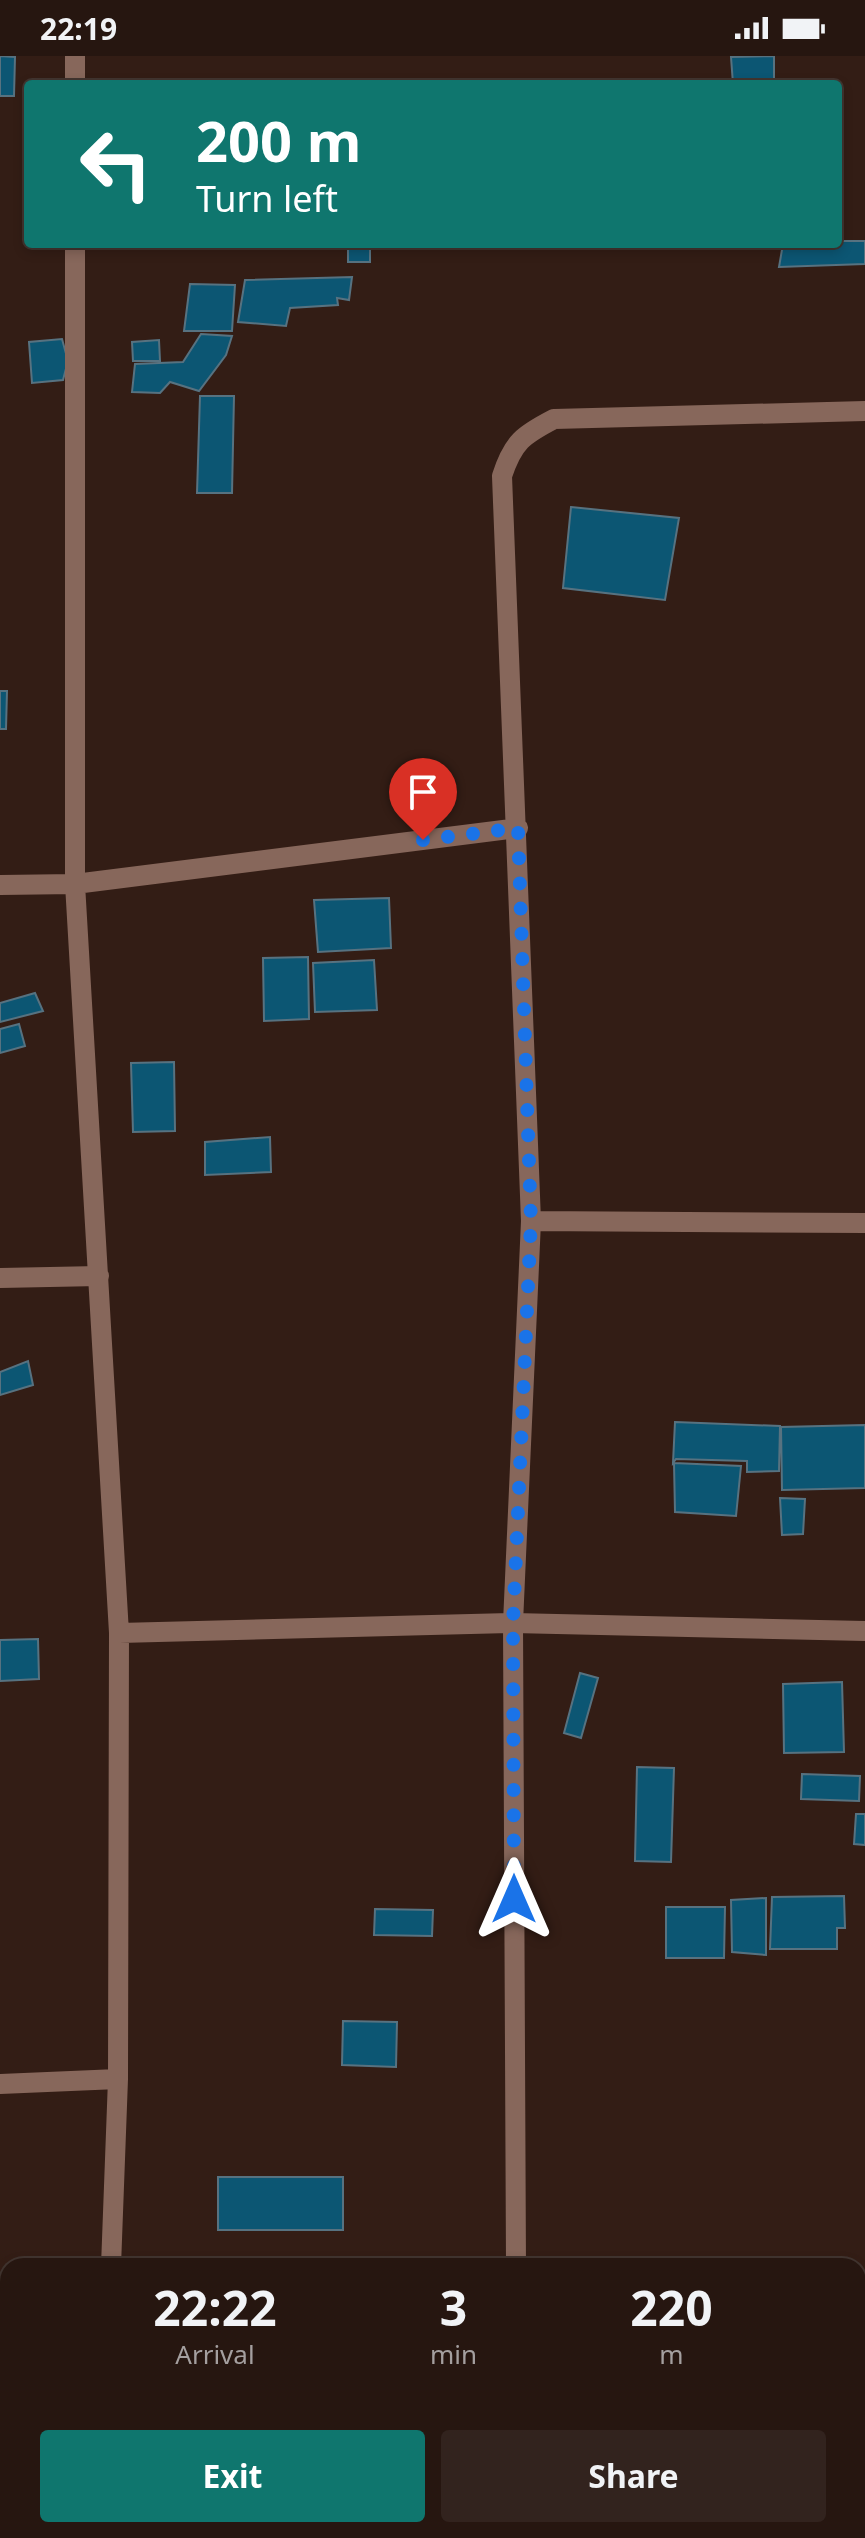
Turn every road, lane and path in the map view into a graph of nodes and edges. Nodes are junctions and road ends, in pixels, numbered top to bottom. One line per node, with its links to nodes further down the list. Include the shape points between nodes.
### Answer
1 (75, 56): 2 (street)
2 (75, 80)
3 (75, 248): 6 (street)
4 (865, 411): 5 (street, via 554,419 526,433 510,452 502,476)
5 (518, 828): 6 (street); 8 (street)
6 (75, 884): 7 (street); 10 (street)
7 (0, 885)
8 (531, 1221): 9 (street); 12 (street)
9 (865, 1223)
10 (99, 1276): 11 (street); 14 (street)
11 (0, 1278)
12 (513, 1623): 13 (street); 14 (street); 18 (street)
13 (865, 1631)
14 (119, 1633): 15 (street)
15 (118, 2079): 16 (street); 17 (street)
16 (0, 2084)
17 (111, 2258)
18 (516, 2258)

